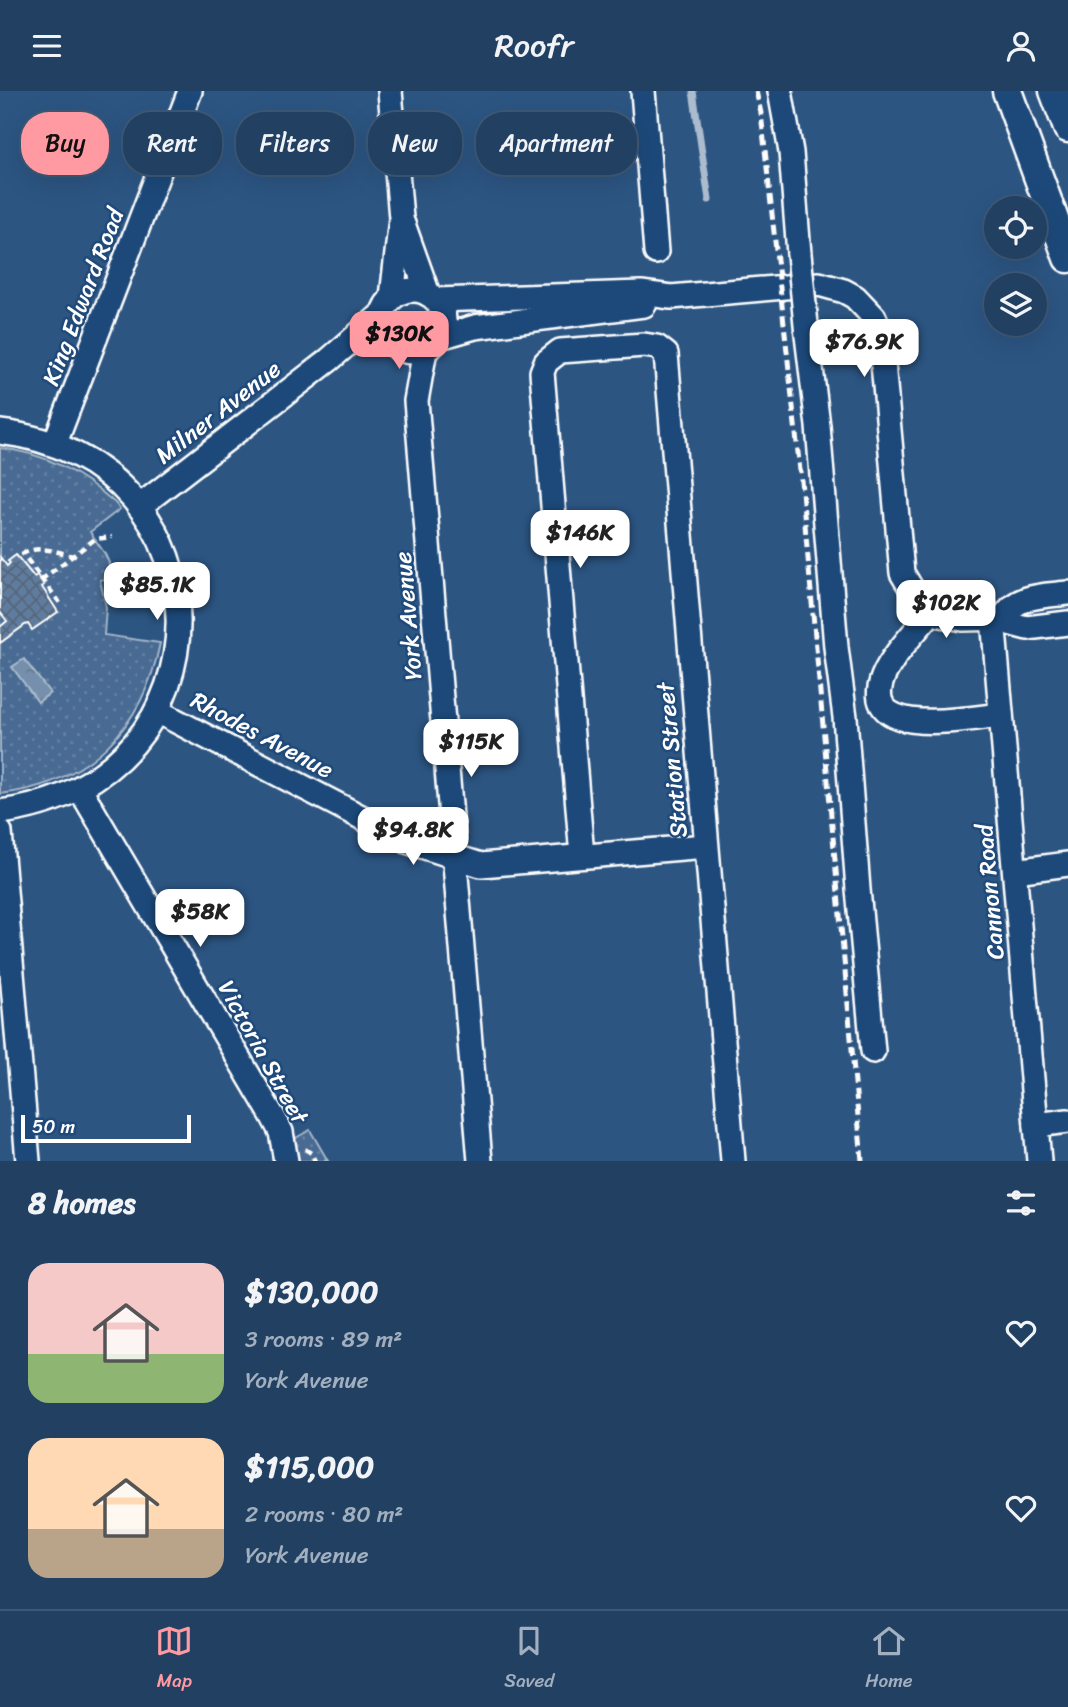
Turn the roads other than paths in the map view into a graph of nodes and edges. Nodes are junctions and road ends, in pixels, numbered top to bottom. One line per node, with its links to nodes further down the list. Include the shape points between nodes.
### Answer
1 (190, 91): 19 (street, King Edward Road)
2 (390, 91): 8 (street)
3 (643, 91): 9 (street)
4 (780, 91): 35 (street, bridge, via 791,152 818,426)
5 (1007, 91): 10 (main road)
6 (1054, 91): 7 (main road)
7 (1068, 128)
8 (401, 218): 11 (street); 13 (street)
9 (656, 252)
10 (1068, 258)
11 (432, 297): 12 (street, via 641,293); 13 (street, via 410,290); 14 (street, via 444,318)
12 (671, 297): 14 (street, via 646,305 475,327); 22 (street, via 820,284 844,291 865,306 880,330 884,349 902,573 912,593)
13 (387, 306): 15 (street, via 384,333); 16 (street, Milner Avenue)
14 (432, 343): 15 (street, via 416,352); 17 (street, York Avenue)
15 (393, 345): 16 (street, Milner Avenue); 17 (street, York Avenue)
16 (329, 360): 20 (street, Milner Avenue)
17 (416, 401): 32 (street, York Avenue)
18 (0, 432): 19 (street)
19 (55, 443): 20 (street, via 115,480)
20 (140, 506): 25 (street, via 169,560 179,621 177,652)
21 (1068, 593): 23 (street, via 1016,602)
22 (932, 611): 23 (street, via 952,618); 26 (street, via 883,677 883,706 891,715 914,722)
23 (998, 618): 24 (street, via 1027,628); 26 (street, Cannon Road)
24 (1068, 623)
25 (158, 711): 27 (street, via 125,755); 32 (street, Rhodes Avenue, via 409,842)
26 (1001, 715): 34 (street, Cannon Road)
27 (80, 789): 28 (street, via 27,809); 40 (street, Victoria Street, via 272,1115 281,1132)
28 (0, 812)
29 (0, 832): 36 (street)
30 (706, 846): 31 (street, Rhodes Avenue); 31 (street, Station Street, via 666,354 644,345 559,351 542,372); 42 (street, Station Street)
31 (582, 856): 32 (street, Rhodes Avenue, via 481,865)
32 (455, 857): 41 (street, York Avenue)
33 (1068, 864): 34 (street)
34 (1014, 871): 38 (street, Cannon Road)
35 (873, 1051)
36 (10, 1084): 39 (street)
37 (1068, 1121): 38 (street)
38 (1036, 1125): 43 (street, Cannon Road)
39 (28, 1161)
40 (286, 1161)
41 (480, 1161)
42 (733, 1161)
43 (1039, 1161)

